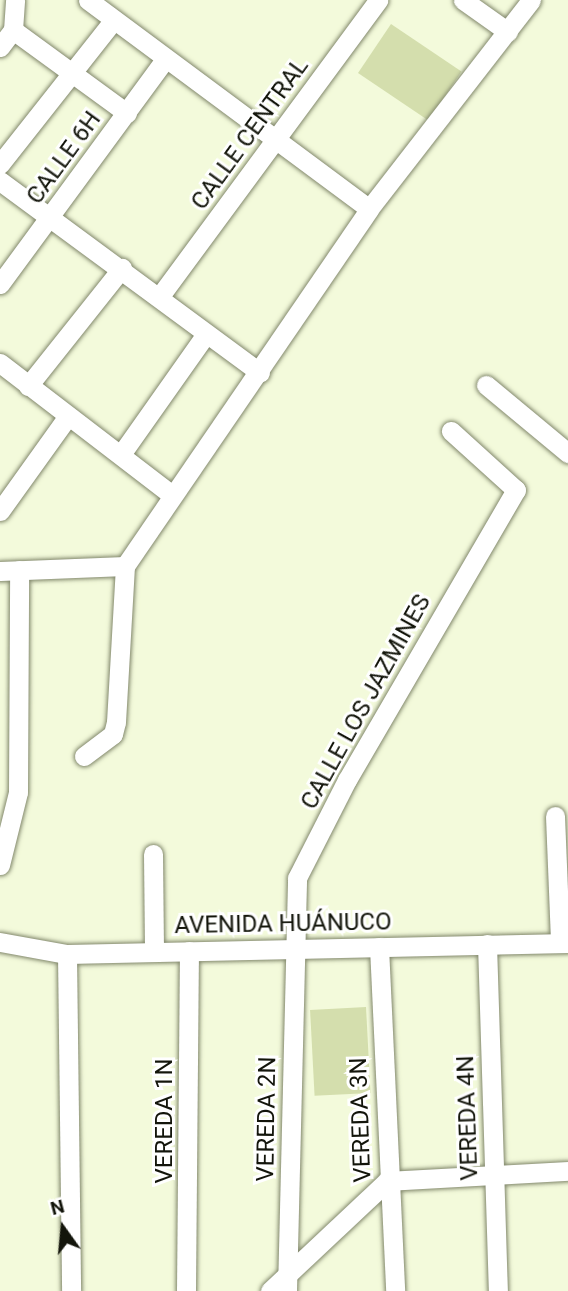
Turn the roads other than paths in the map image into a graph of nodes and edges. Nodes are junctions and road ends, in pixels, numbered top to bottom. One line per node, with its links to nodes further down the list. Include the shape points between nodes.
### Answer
1 (15, 0): 7 (street)
2 (88, 0): 6 (street)
3 (379, 0): 13 (street, CALLE CENTRAL)
4 (463, 0): 8 (street)
5 (531, 0): 8 (street)
6 (113, 21): 10 (street); 11 (street)
7 (13, 30): 9 (street); 11 (street)
8 (508, 32): 16 (street)
9 (0, 47)
10 (165, 58): 12 (street, CALLE 6H); 13 (street)
11 (72, 70): 12 (street); 14 (street)
12 (127, 113): 17 (street, CALLE 6H)
13 (275, 142): 16 (street); 20 (street, CALLE CENTRAL)
14 (0, 164)
15 (0, 181): 17 (street)
16 (369, 209): 23 (street)
17 (52, 219): 18 (street); 19 (street, CALLE 6H)
18 (122, 268): 20 (street); 25 (street)
19 (0, 284)
20 (160, 296): 21 (street)
21 (206, 334): 23 (street); 28 (street)
22 (0, 363): 25 (street)
23 (260, 373): 30 (street)
24 (486, 385): 29 (street)
25 (28, 386): 26 (street)
26 (68, 416): 28 (street); 31 (street)
27 (451, 431): 42 (street, CALLE LOS JAZMINES, via 516,490 347,780 297,878)
28 (122, 453): 30 (street)
29 (568, 453)
30 (172, 495): 32 (street)
31 (0, 511)
32 (125, 566): 33 (street); 34 (street, via 116,722 113,734)
33 (10, 571): 37 (street, via 18,792)
34 (84, 756)
35 (555, 816): 39 (street)
36 (153, 853): 44 (street)
37 (0, 864)
38 (0, 942): 45 (street, AVENIDA HUÁNUCO)
39 (564, 943): 40 (street, AVENIDA HUÁNUCO)
40 (487, 944): 41 (street, AVENIDA HUÁNUCO); 47 (street, VEREDA 4N)
41 (379, 947): 42 (street, AVENIDA HUÁNUCO); 48 (street, VEREDA 3N)
42 (295, 949): 43 (street, AVENIDA HUÁNUCO); 49 (street, VEREDA 2N)
43 (189, 951): 44 (street, AVENIDA HUÁNUCO); 51 (street, VEREDA 1N)
44 (154, 952): 45 (street, AVENIDA HUÁNUCO)
45 (68, 954): 50 (street)
46 (568, 1171): 47 (street)
47 (494, 1172): 48 (street); 54 (street, VEREDA 4N)
48 (387, 1181): 49 (street); 53 (street, VEREDA 3N)
49 (287, 1283): 52 (street)
50 (71, 1291)
51 (186, 1291)
52 (270, 1291)
53 (395, 1291)
54 (498, 1291)

